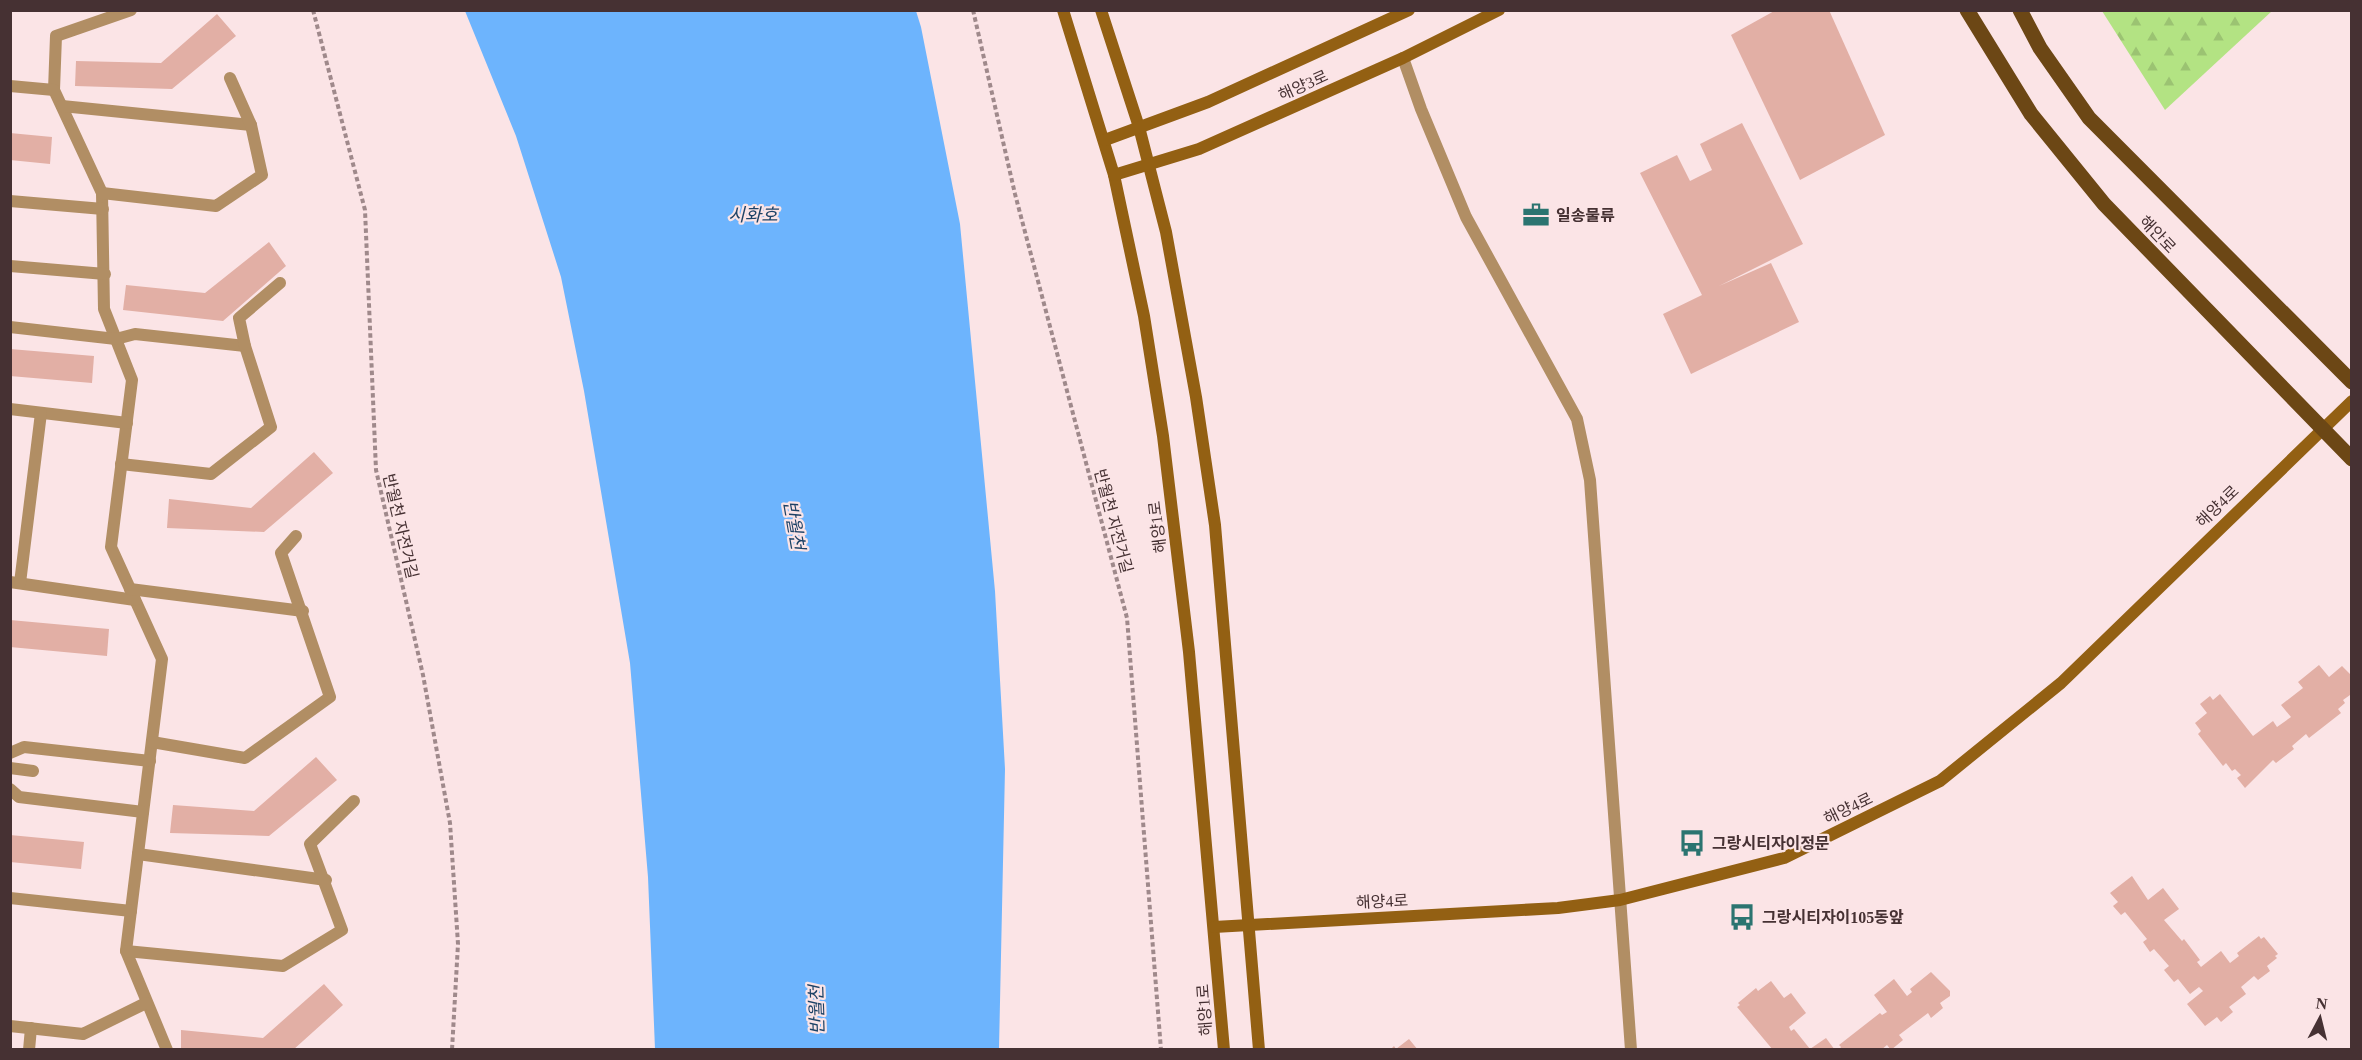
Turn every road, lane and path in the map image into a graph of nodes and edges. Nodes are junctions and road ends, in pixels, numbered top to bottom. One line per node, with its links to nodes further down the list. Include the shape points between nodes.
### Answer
1 (132, 10): 13 (street, via 56,36)
2 (313, 10): 62 (path, 반월천 자전거길, via 365,210 376,470 423,675 450,823 458,944)
3 (973, 10): 63 (path, 반월천 자전거길, via 1015,194 1127,618)
4 (1063, 10): 17 (street, 해양1로)
5 (1101, 10): 16 (street)
6 (1409, 10): 16 (street, 해양3로, via 1219,97)
7 (1499, 10): 10 (street, 해양3로)
8 (1967, 10): 34 (main road, 해안로, via 2031,114 2104,204)
9 (2020, 10): 29 (main road, 해안로, via 2040,48 2089,118)
10 (1403, 58): 18 (street, 해양3로, via 1199,149); 52 (street, via 1466,217 1577,419 1590,480)
11 (230, 78): 15 (street)
12 (10, 86): 13 (street)
13 (54, 90): 14 (street)
14 (62, 106): 15 (street); 20 (street)
15 (251, 125): 20 (street, via 262,175 216,206)
16 (1139, 127): 17 (street, 해양3로); 18 (street)
17 (1105, 140): 19 (street, 해양1로)
18 (1148, 165): 19 (street, 해양3로); 54 (street, via 1166,232 1215,525)
19 (1114, 175): 55 (street, 해양1로, via 1144,316 1163,436 1189,652)
20 (102, 193): 22 (street)
21 (10, 201): 22 (street)
22 (103, 209): 24 (street)
23 (10, 266): 24 (street)
24 (105, 274): 27 (street, via 104,309)
25 (280, 283): 28 (street, via 239,318)
26 (10, 327): 27 (street)
27 (116, 339): 28 (street, via 135,334); 33 (street, via 132,380)
28 (245, 346): 36 (street, via 271,426 211,474)
29 (2352, 382)
30 (2352, 400): 34 (street, 해양4로)
31 (10, 409): 32 (street)
32 (41, 413): 33 (street); 38 (street)
33 (126, 423): 36 (street)
34 (2322, 429): 35 (main road, 해안로); 52 (street, 해양4로, via 2061,683 1940,781 1784,858)
35 (2352, 459)
36 (121, 464): 39 (street, via 111,547)
37 (296, 536): 40 (street, via 281,553)
38 (15, 583): 39 (street)
39 (133, 595): 40 (street); 41 (street, via 162,659)
40 (303, 611): 41 (street, via 330,697 245,758)
41 (152, 742): 43 (street)
42 (10, 753): 43 (street, via 24,747)
43 (150, 761): 48 (street)
44 (10, 768): 45 (street)
45 (33, 771)
46 (10, 789): 48 (street, via 19,797)
47 (354, 801): 50 (street, via 310,844)
48 (143, 812): 49 (street)
49 (138, 854): 50 (street); 53 (street)
50 (326, 880): 56 (street, via 342,930 283,966)
51 (10, 898): 53 (street)
52 (1620, 900): 54 (street, 해양4로, via 1558,908); 66 (street)
53 (131, 911): 56 (street)
54 (1249, 925): 55 (street, 해양4로); 65 (street)
55 (1214, 927): 64 (street, 해양1로)
56 (126, 951): 57 (street)
57 (146, 1003): 59 (street, via 83,1034); 61 (street)
58 (10, 1026): 59 (street)
59 (32, 1028): 60 (street)
60 (29, 1050)
61 (166, 1050)
62 (452, 1050)
63 (1161, 1050)
64 (1224, 1050)
65 (1259, 1050)
66 (1631, 1050)

